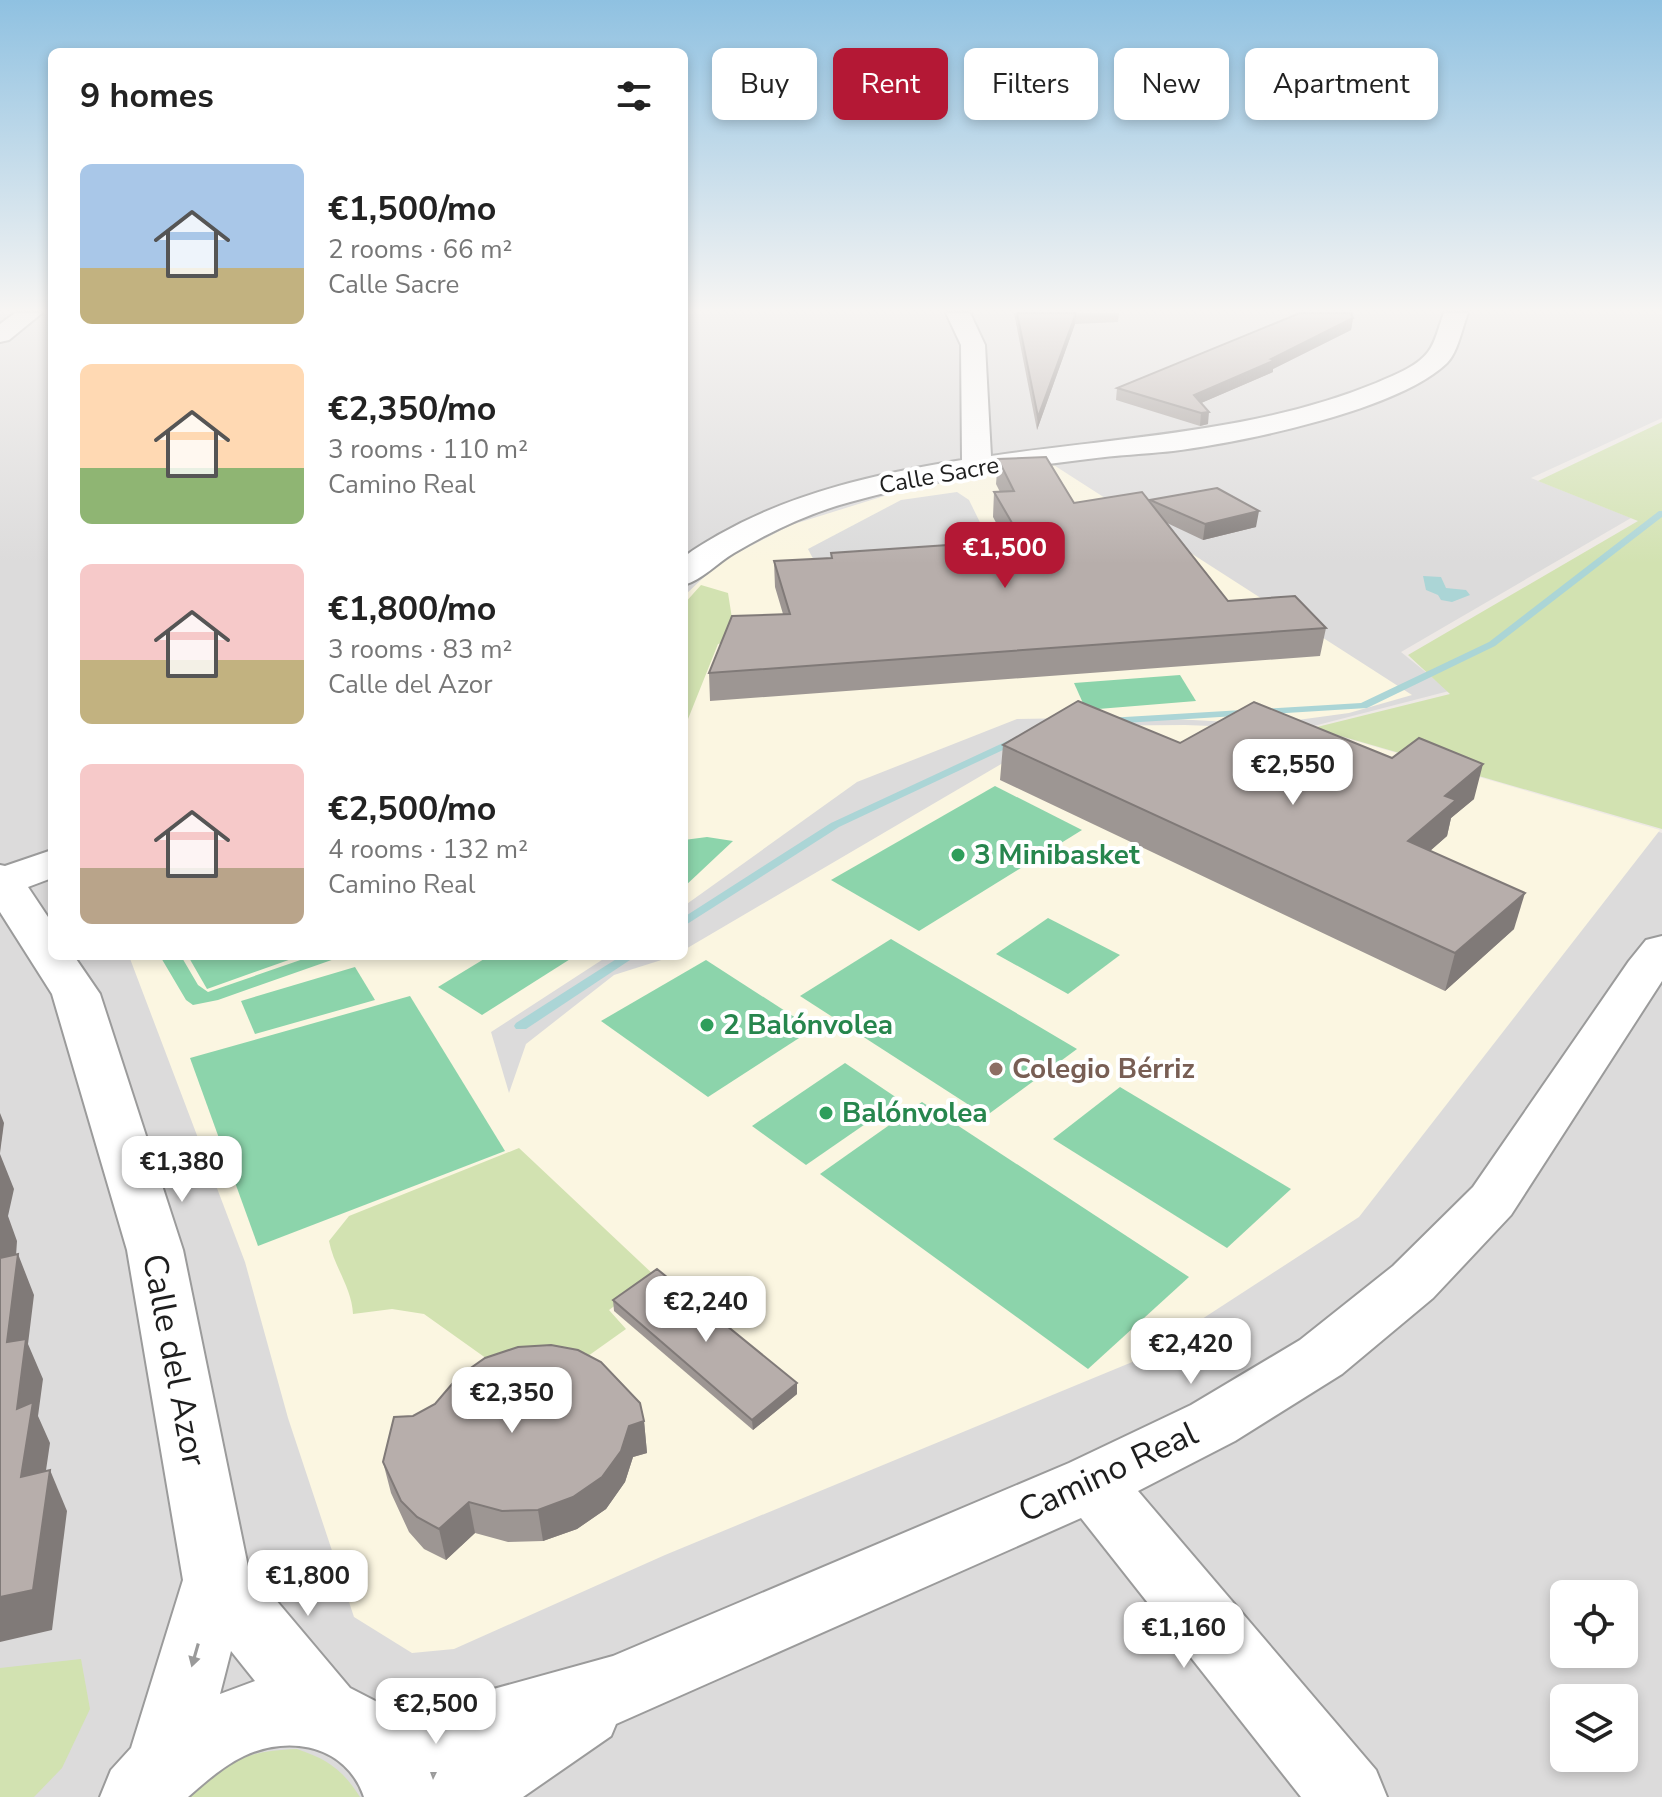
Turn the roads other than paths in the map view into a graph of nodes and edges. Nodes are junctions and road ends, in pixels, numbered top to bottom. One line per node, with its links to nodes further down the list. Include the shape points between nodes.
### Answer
1 (975, 397): 3 (street)
2 (1365, 397): 3 (street, Calle Sacre, via 1298,418 1175,442)
3 (977, 468): 4 (street, Calle Sacre, via 917,476 778,517 702,558)
4 (688, 571)
5 (18, 874): 6 (street, Calle del Azor)
6 (48, 936)
7 (1662, 950): 9 (street, Camino Real, via 1492,1201 1413,1282 1321,1357 1213,1423)
8 (60, 960): 10 (street, Calle del Azor, via 76,994 155,1250)
9 (1092, 1483): 11 (street, Camino Real); 15 (street)
10 (217, 1580): 12 (street, Calle del Azor); 13 (street, Calle del Azor, one-way to 13)
11 (617, 1689): 12 (street, Camino Real, via 468,1732); 14 (street, Camino Real)
12 (368, 1752): 13 (street, Camino Real, via 285,1711 243,1718 201,1738)
13 (150, 1782)
14 (464, 1797)
15 (1349, 1797)

